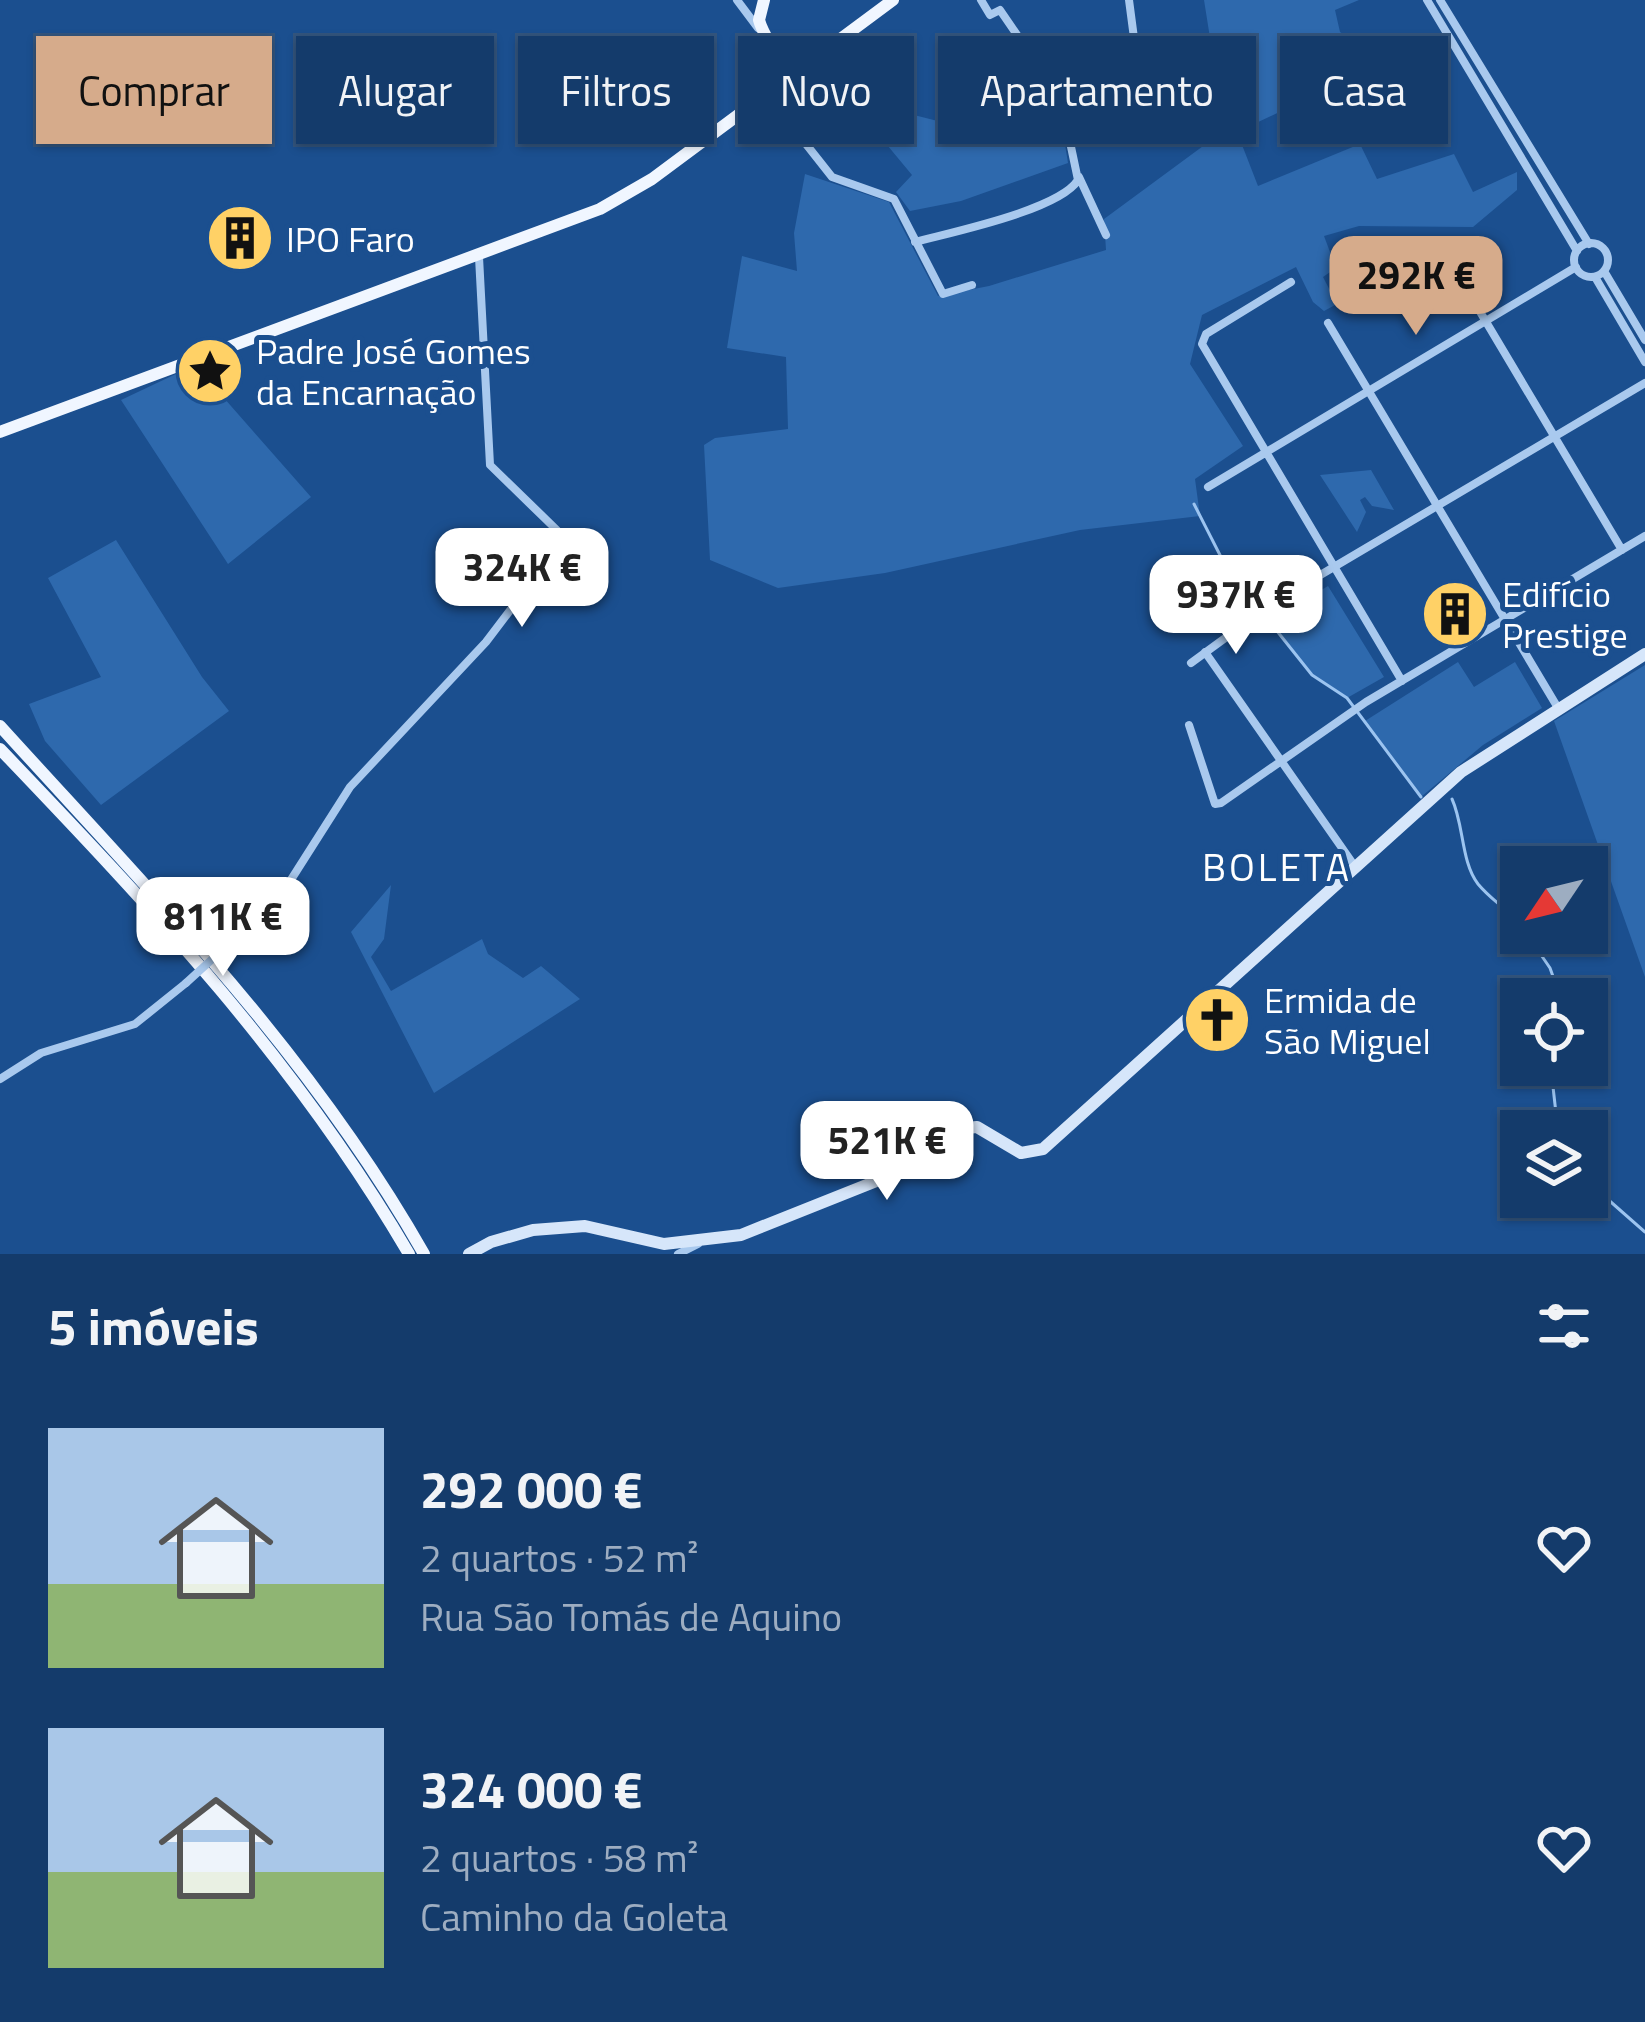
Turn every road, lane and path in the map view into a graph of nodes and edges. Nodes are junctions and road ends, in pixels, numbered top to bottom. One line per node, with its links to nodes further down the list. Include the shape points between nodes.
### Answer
1 (737, 0): 8 (street)
2 (764, 0): 8 (main road)
3 (893, 0): 10 (main road)
4 (981, 0): 11 (street, via 990,15 1000,10)
5 (1129, 0): 14 (street, via 1134,38 1072,132)
6 (1427, 0): 18 (street)
7 (1440, 0): 17 (street)
8 (763, 33): 9 (main road)
9 (765, 36)
10 (844, 36)
11 (1018, 36)
12 (738, 115): 19 (main road, via 634,191)
13 (806, 144): 16 (street, via 832,177 894,199)
14 (1076, 171): 15 (street); 16 (street, via 1063,196)
15 (1106, 235)
16 (915, 242): 24 (street, via 943,294)
17 (1588, 244): 18 (street); 22 (street, via 1606,253)
18 (1577, 250): 21 (street)
19 (478, 256): 31 (main road); 52 (street, bridge, via 490,465 566,538 486,642 350,787 280,897 135,1024 41,1053)
20 (1448, 258): 26 (street)
21 (1576, 267): 22 (street); 26 (street)
22 (1599, 274): 27 (street); 28 (street)
23 (1291, 282): 33 (street, via 1202,344)
24 (972, 285)
25 (1328, 322): 30 (street)
26 (1485, 322): 30 (street); 32 (street)
27 (1645, 340)
28 (1645, 362)
29 (1645, 383): 32 (street)
30 (1369, 391): 33 (street); 35 (street)
31 (0, 435)
32 (1554, 437): 35 (street); 37 (street)
33 (1266, 452): 34 (street); 38 (street)
34 (1208, 488)
35 (1438, 506): 38 (street); 39 (street)
36 (1645, 536): 37 (street)
37 (1622, 550): 39 (street)
38 (1334, 567): 40 (street); 43 (street)
39 (1505, 620): 43 (street); 44 (street)
40 (1205, 652): 42 (street); 49 (street)
41 (1645, 654): 44 (street)
42 (1191, 663)
43 (1402, 681): 49 (street)
44 (1558, 708): 51 (street, via 1461,772)
45 (1190, 724): 49 (street, via 1214,804)
46 (0, 729): 56 (main road, via 192,933 291,1053)
47 (0, 749): 50 (main road)
48 (0, 759): 50 (main road)
49 (1281, 760): 51 (street)
50 (109, 864): 55 (main road, via 275,1054)
51 (1356, 868): 54 (street, via 1043,1149 1021,1153 977,1127 956,1129 879,1180 741,1235)
52 (0, 1079)
53 (640, 1239): 54 (street); 57 (street, via 585,1226 533,1230); 58 (street)
54 (703, 1242): 59 (street)
55 (410, 1254)
56 (424, 1254)
57 (469, 1254)
58 (645, 1254)
59 (678, 1254)

